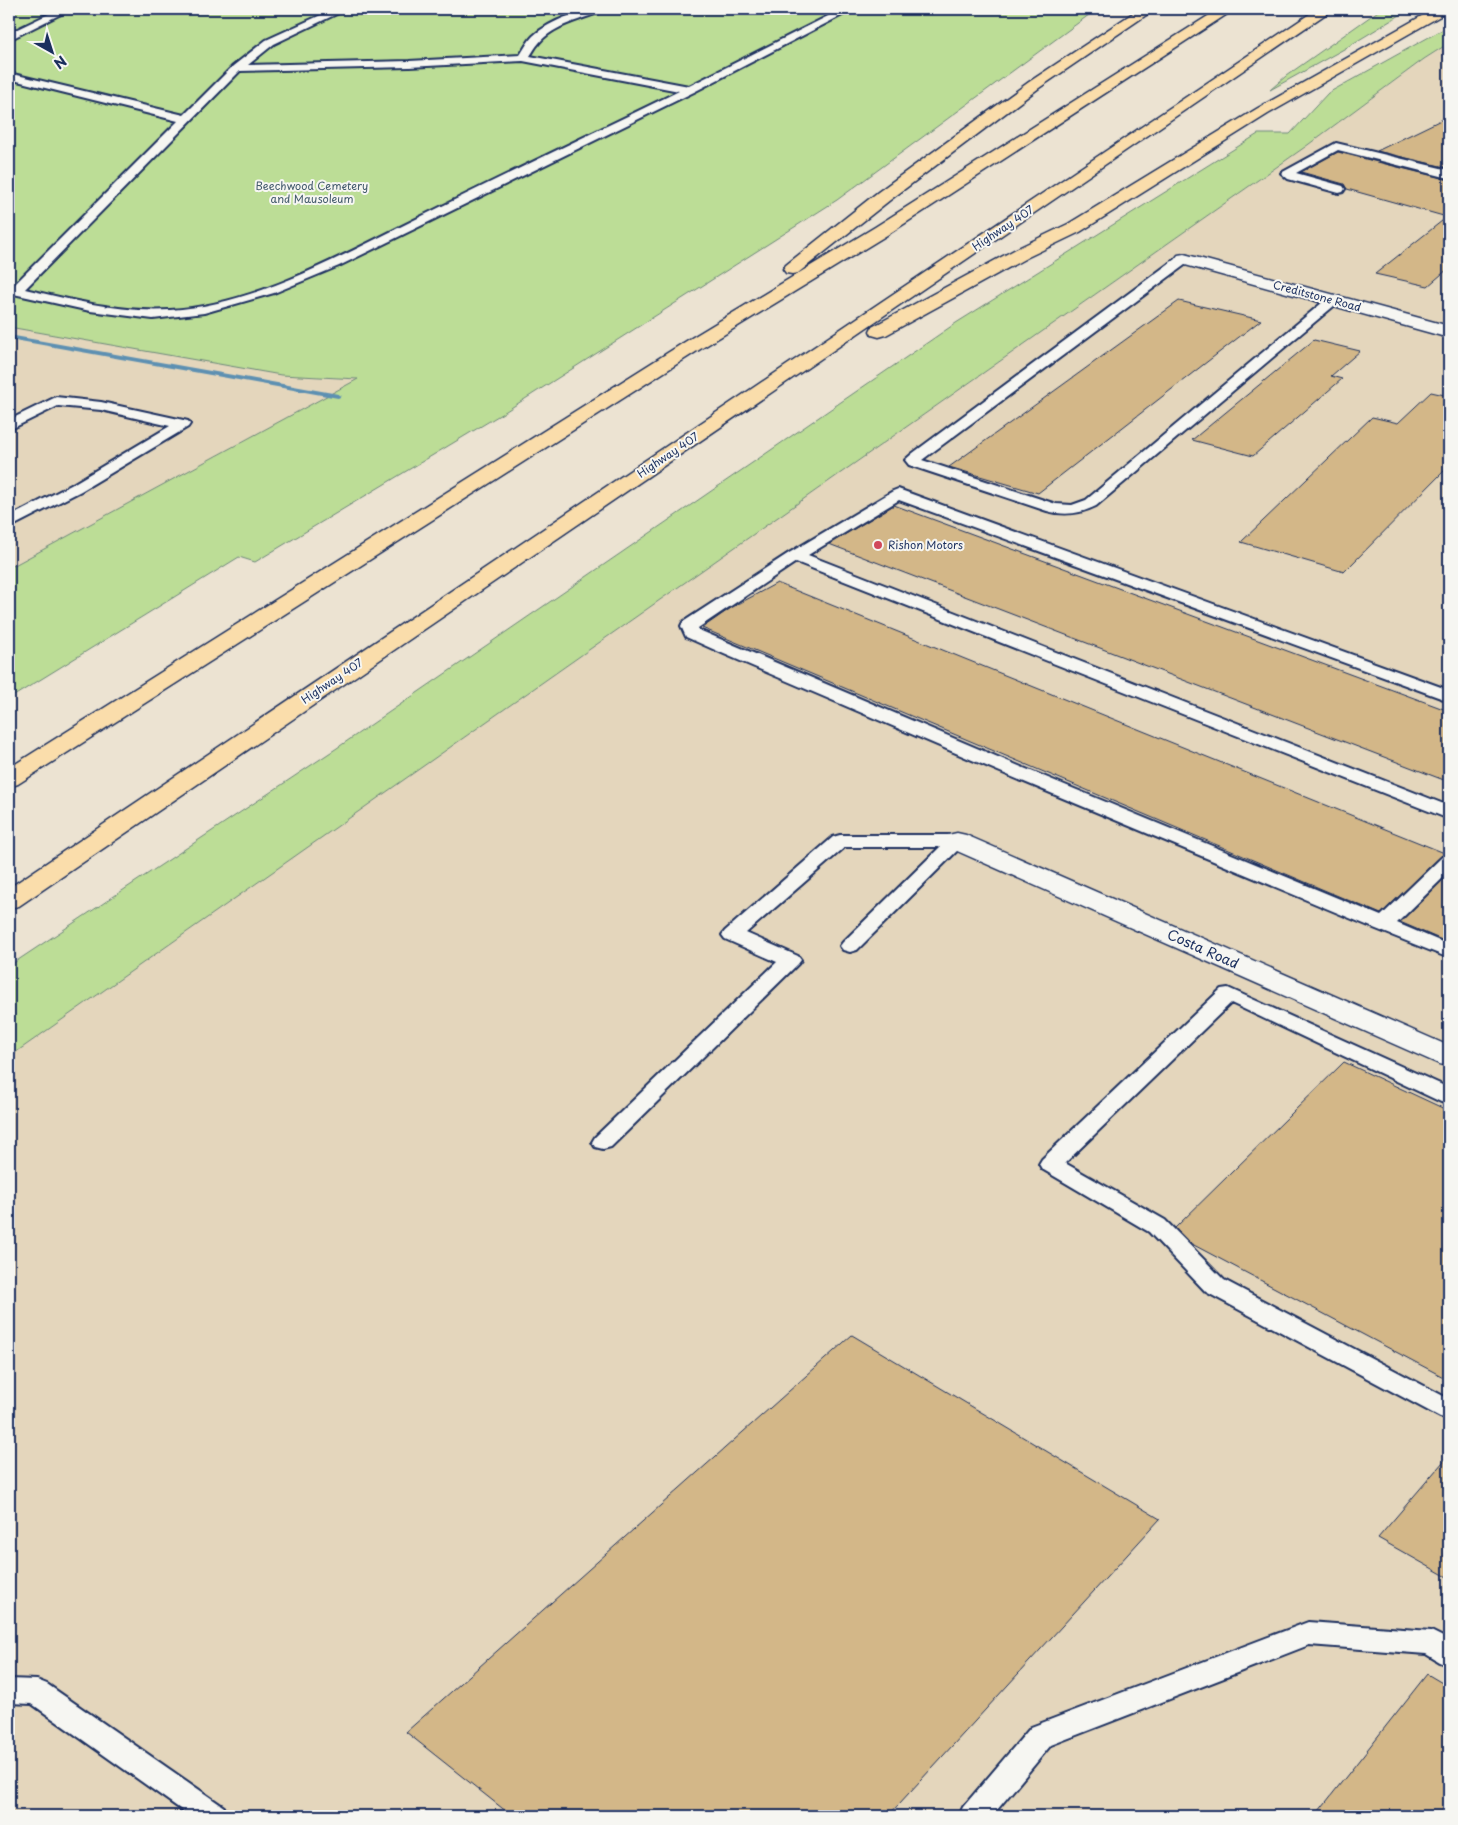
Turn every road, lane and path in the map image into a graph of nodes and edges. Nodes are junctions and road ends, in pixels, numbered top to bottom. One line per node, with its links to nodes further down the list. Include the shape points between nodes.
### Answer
1 (66, 9): 9 (lane)
2 (342, 9): 11 (lane, via 270,42)
3 (600, 9): 10 (lane, via 546,31 534,40)
4 (849, 9): 13 (lane)
5 (1148, 9): 21 (highway, via 1034,85 943,152)
6 (1228, 9): 21 (highway, via 882,231)
7 (1326, 9): 22 (highway, Highway 407)
8 (1444, 9): 22 (highway, via 1263,111 1074,228)
9 (9, 37)
10 (523, 58): 11 (lane); 13 (lane)
11 (237, 68): 14 (lane)
12 (9, 76): 14 (lane)
13 (690, 90): 18 (lane, via 327,266 246,299 172,314 130,314)
14 (185, 119): 18 (lane)
15 (1449, 174): 16 (lane, via 1336,146 1288,173)
16 (1339, 189)
17 (1184, 259): 19 (street, Creditstone Road); 19 (lane, via 914,462 1053,508 1084,507)
18 (12, 290)
19 (1334, 300): 20 (street, Creditstone Road)
20 (1449, 332)
21 (695, 344): 27 (highway)
22 (741, 406): 31 (highway, Highway 407)
23 (9, 426): 24 (lane, via 56,401 101,406 183,424 76,488)
24 (9, 523)
25 (795, 556): 26 (lane, via 898,494); 28 (lane); 32 (lane, via 689,626 692,633)
26 (1449, 696)
27 (9, 779)
28 (1449, 813)
29 (957, 841): 33 (lane); 35 (street, Costa Road); 37 (lane, via 840,841 732,935 791,960)
30 (1449, 861): 32 (lane)
31 (9, 900)
32 (1383, 925): 34 (lane)
33 (850, 946)
34 (1449, 952)
35 (1449, 1057)
36 (1449, 1097): 38 (lane, via 1228,994 1050,1164 1157,1226 1215,1286)
37 (603, 1142)
38 (1449, 1410)
39 (1449, 1654): 42 (lane, via 1431,1643 1308,1633 1040,1736)
40 (9, 1691): 41 (lane, via 38,1692)
41 (213, 1816)
42 (974, 1816)

